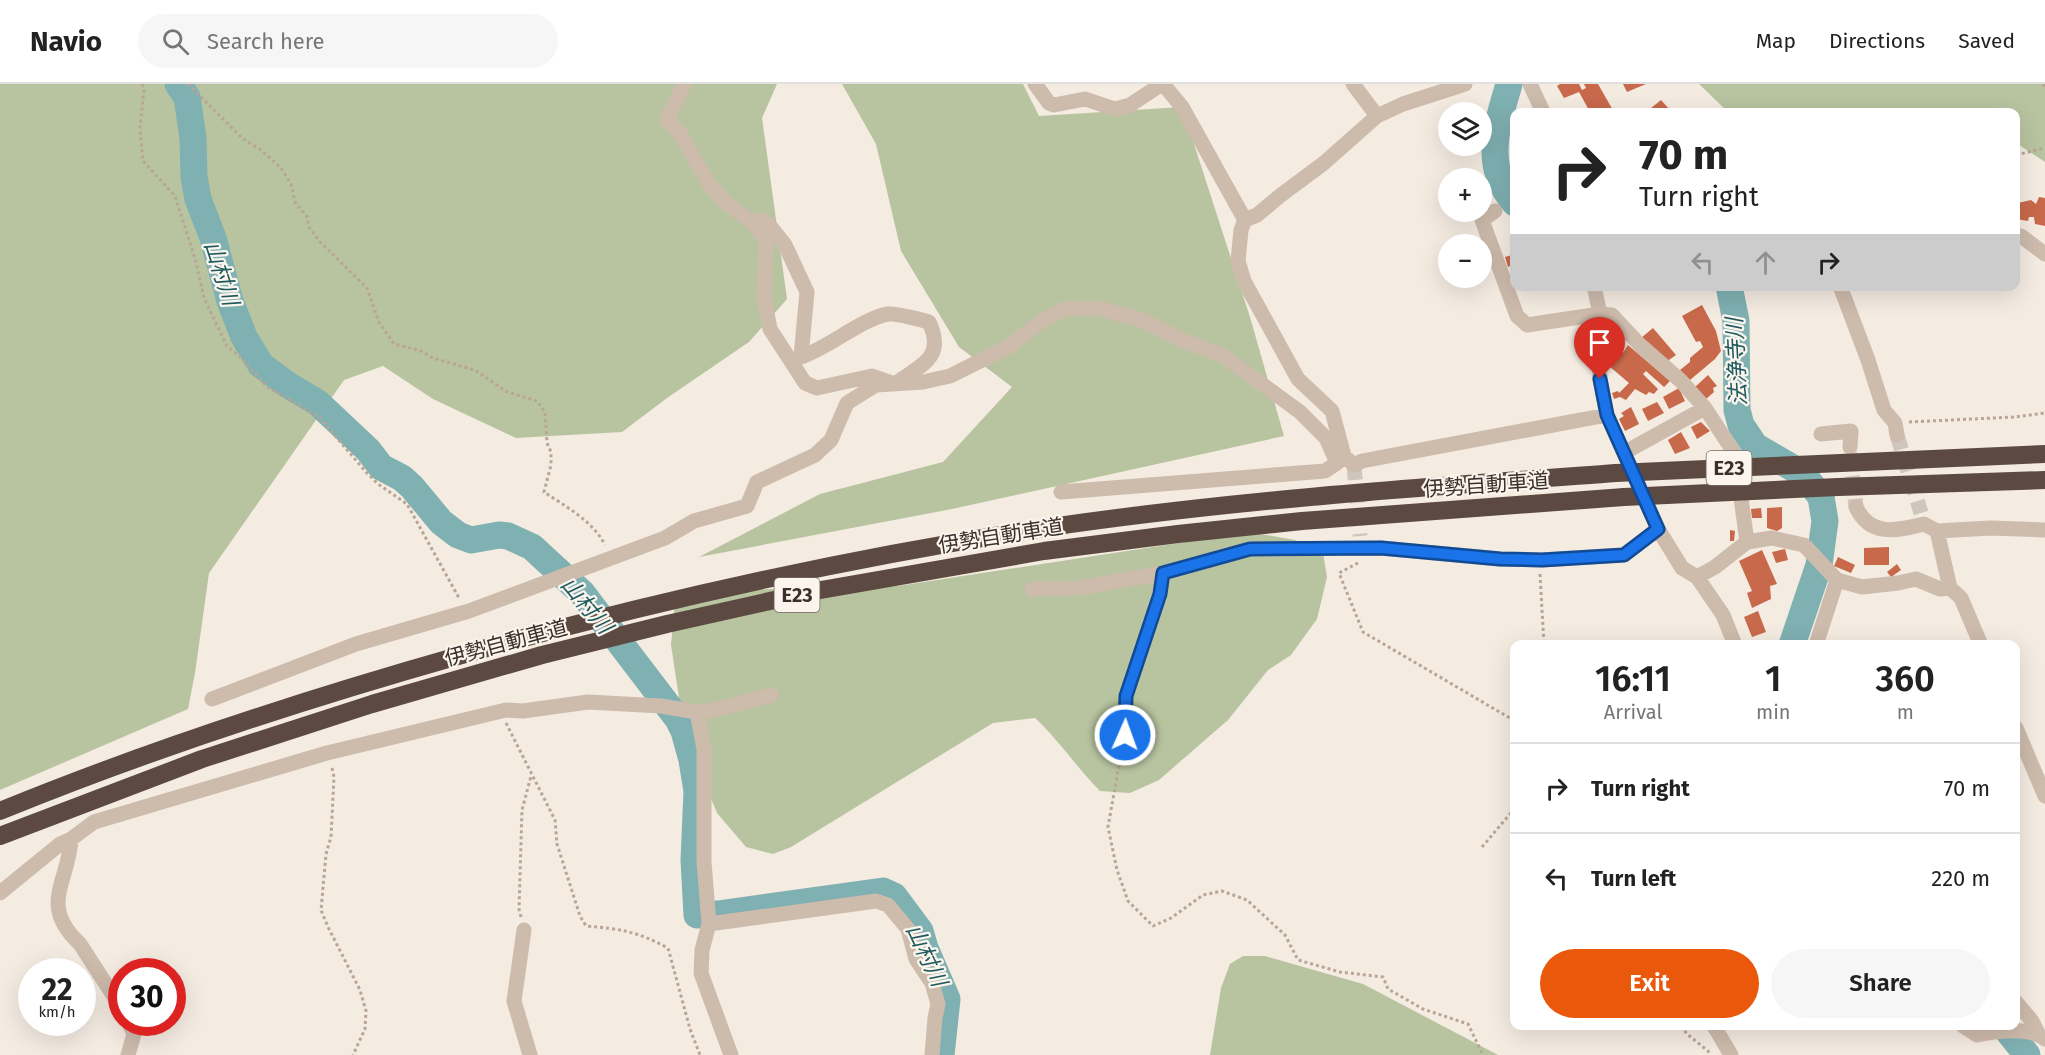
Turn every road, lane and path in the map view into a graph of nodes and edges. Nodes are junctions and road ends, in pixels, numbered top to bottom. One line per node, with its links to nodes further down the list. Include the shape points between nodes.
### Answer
1 (142, 84): 47 (path, via 143,161 175,196 204,298 227,346 267,387 319,417 372,478 407,504)
2 (188, 84): 40 (path, via 242,138 280,167 309,227 367,288 379,322 394,344 474,370 507,392 537,400 545,412 551,452 544,492 593,528)
3 (684, 84): 15 (street, via 667,120 679,132 709,184)
4 (1035, 84): 5 (street, via 1054,105 1085,99 1115,109 1130,105)
5 (1163, 84): 14 (street, via 1182,107)
6 (1353, 84): 10 (street)
7 (1464, 84): 10 (street)
8 (1530, 84): 9 (street)
9 (1541, 108)
10 (1377, 116): 14 (street, via 1324,163)
11 (2045, 148): 12 (path)
12 (2020, 154)
13 (1495, 211): 20 (street, via 1482,220 1517,316 1527,325)
14 (1245, 220): 31 (street, via 1238,261 1244,280 1298,380 1332,411)
15 (753, 223): 21 (street, via 766,241 764,297 770,329); 21 (street, via 760,220 770,226 785,245 807,292)
16 (2020, 236): 17 (street)
17 (2045, 254)
18 (1595, 291): 20 (street)
19 (1842, 291): 26 (street, via 1884,411)
20 (1600, 314): 23 (street, via 1612,315); 25 (street, via 1600,379)
21 (796, 360): 22 (street, via 805,383 817,388 872,376); 22 (street, via 889,314 929,322 935,334 935,349 929,360)
22 (895, 384): 31 (street, via 950,375 1008,347 1064,309 1097,308 1142,320 1222,355 1300,412); 40 (street, via 876,385 847,403 831,440 815,455 758,482 747,506 694,521 665,538)
23 (1705, 408): 28 (street); 39 (street, via 1735,454)
24 (2045, 413): 26 (path)
25 (1607, 415): 31 (street, via 1354,465); 36 (street)
26 (1896, 429)
27 (1821, 434): 30 (street, via 1851,431)
28 (1629, 450)
29 (2045, 454): 30 (highway, 伊勢自動車道 / E23)
30 (1845, 455): 62 (highway, 伊勢自動車道 / E23, bridge, via 1299,497 1046,528 800,572 661,602 366,682 196,737)
31 (1341, 460): 33 (street, via 1325,471)
32 (2045, 480): 64 (highway, 伊勢自動車道 / E23, bridge, via 1624,497 1302,521 1044,551 815,591 542,655 202,759)
33 (1061, 492)
34 (1856, 507): 35 (street, via 1861,519 1885,530)
35 (1927, 523): 37 (street); 45 (street)
36 (1658, 529): 41 (street, via 1624,555); 43 (street, via 1682,568)
37 (2045, 530)
38 (1362, 542): 41 (street, via 1500,559); 42 (street, via 1250,549); 56 (path, via 1364,560 1340,573 1363,632)
39 (1747, 543): 43 (street); 44 (street, via 1772,538 1804,545)
40 (612, 557): 47 (street)
41 (1542, 560): 48 (path)
42 (1163, 573): 46 (street, via 1078,588); 57 (street, via 1160,594 1126,696)
43 (1697, 578): 49 (street, via 1724,615)
44 (1838, 580): 45 (street, via 1862,587 1916,579 1940,589); 50 (street)
45 (1950, 588): 51 (street, via 1961,598)
46 (1032, 589)
47 (469, 611): 53 (street, via 356,644)
48 (1544, 640)
49 (1733, 640)
50 (1818, 640)
51 (1979, 640)
52 (771, 695): 55 (street)
53 (212, 699)
54 (506, 710): 55 (street, via 588,702); 59 (street); 60 (path, via 504,719)
55 (698, 712): 68 (street, via 704,749 704,862)
56 (1510, 718)
57 (1125, 735): 83 (path, via 1108,827 1128,901 1153,926 1203,895 1222,891 1247,900 1286,935 1298,960 1340,972 1383,977 1388,989 1423,1009 1468,1024)
58 (2020, 737): 61 (street)
59 (327, 753): 65 (street, via 94,822); 78 (path, via 334,777 321,910 360,990 366,1011 365,1029)
60 (531, 776): 69 (path, via 522,810 519,909); 80 (path, via 555,820 557,844 586,926 626,930 668,948)
61 (2045, 796)
62 (0, 811)
63 (1510, 814): 66 (path)
64 (0, 836)
65 (71, 839): 67 (street); 70 (street, via 57,903 71,936)
66 (1482, 847)
67 (0, 893)
68 (709, 924): 81 (street, via 702,950 702,973); 82 (street, via 876,901 888,905 908,929 916,959 932,983 938,1004)
69 (524, 930): 79 (street, via 514,1000)
70 (108, 987)
71 (2020, 1007): 76 (street)
72 (1684, 1030): 84 (path)
73 (1716, 1030): 85 (street)
74 (1969, 1030): 76 (street, via 1977,1035 1992,1032)
75 (133, 1036): 77 (street)
76 (2041, 1036)
77 (128, 1055)
78 (353, 1055)
79 (530, 1055)
80 (700, 1055)
81 (731, 1055)
82 (932, 1055)
83 (1483, 1055)
84 (1710, 1055)
85 (1731, 1055)

